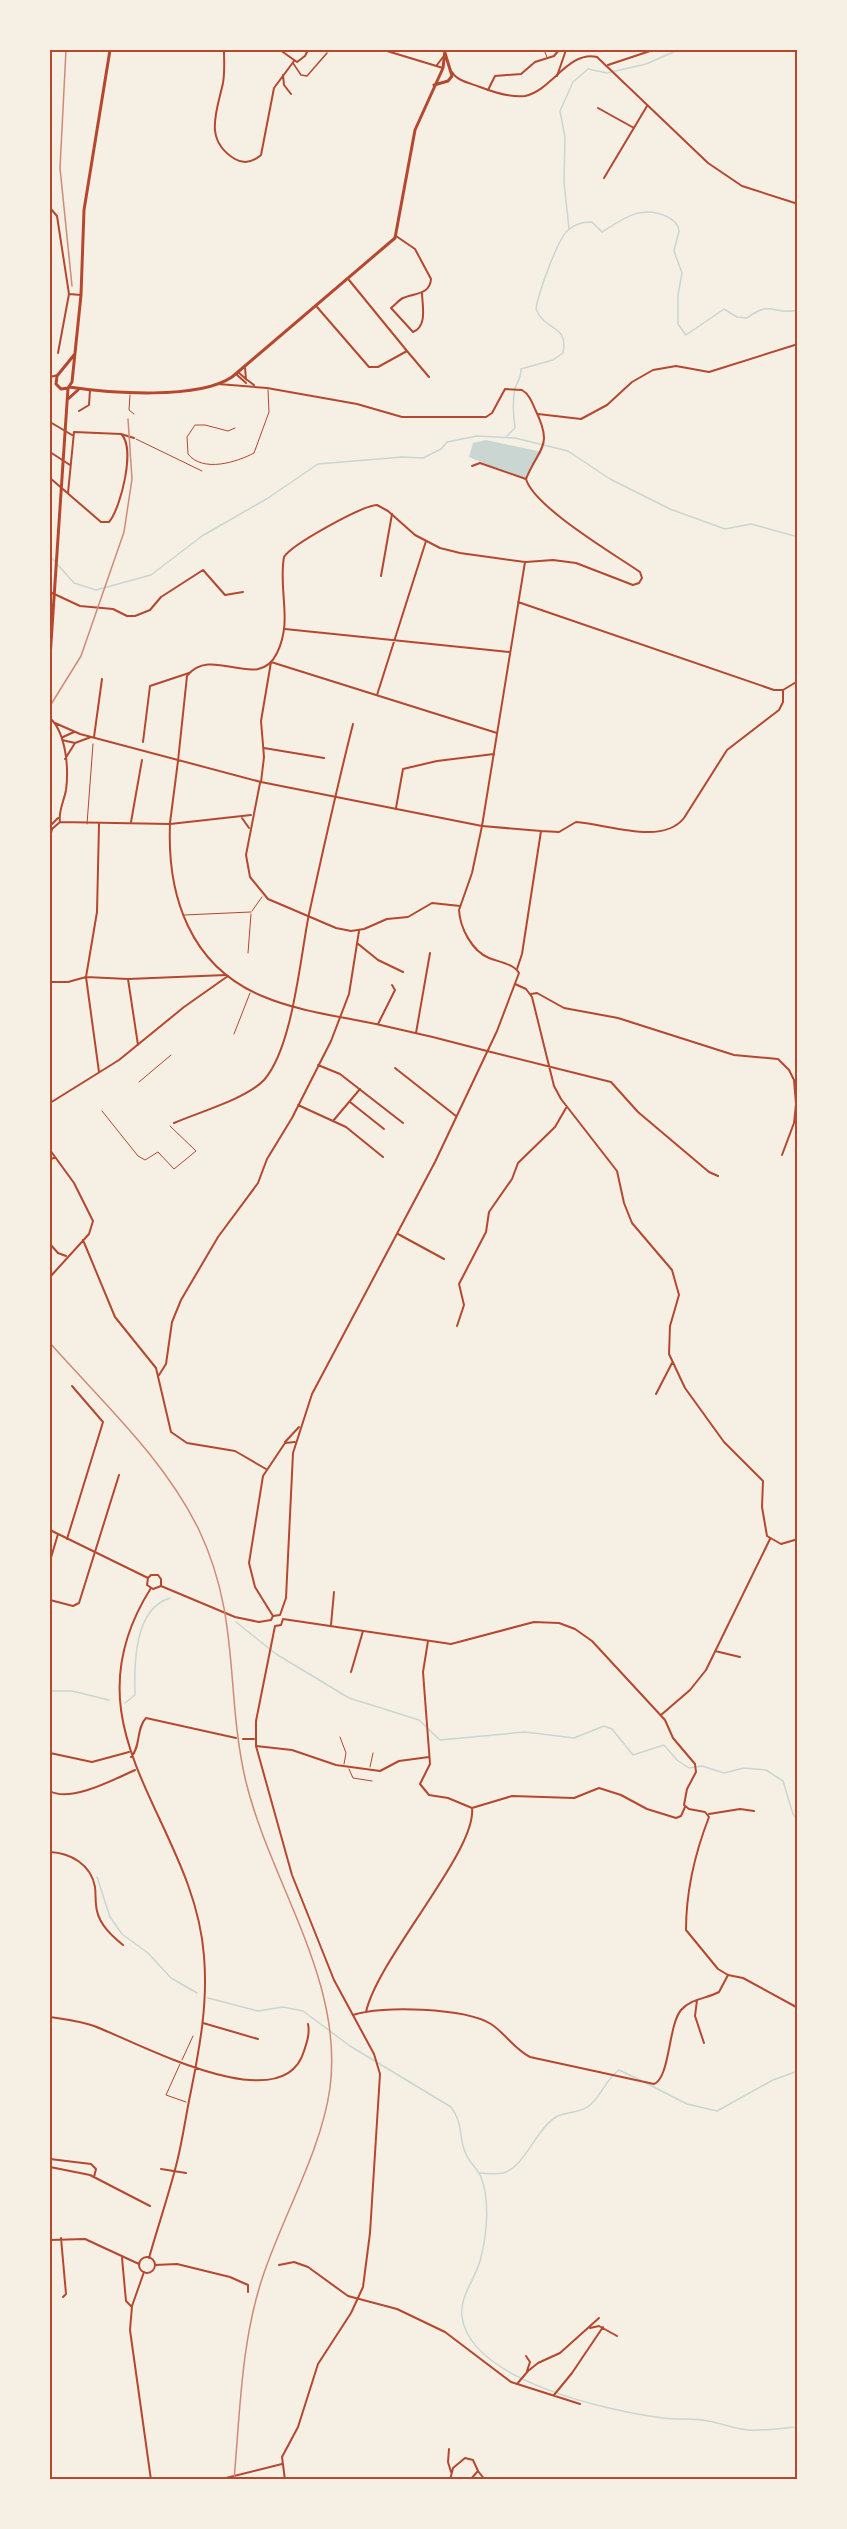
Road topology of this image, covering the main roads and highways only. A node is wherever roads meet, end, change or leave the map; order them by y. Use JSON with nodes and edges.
{"nodes":[{"id":1,"x":110,"y":50,"type":"edge"},
{"id":2,"x":445,"y":51,"type":"edge"},
{"id":3,"x":442,"y":69,"type":"junction"},
{"id":4,"x":450,"y":70,"type":"junction"},
{"id":5,"x":439,"y":76,"type":"junction"},
{"id":6,"x":444,"y":81,"type":"junction"},
{"id":7,"x":433,"y":86,"type":"junction"},
{"id":8,"x":74,"y":355,"type":"junction"},
{"id":9,"x":60,"y":374,"type":"junction"},
{"id":10,"x":72,"y":380,"type":"junction"},
{"id":11,"x":59,"y":387,"type":"junction"},
{"id":12,"x":69,"y":387,"type":"junction"},
{"id":13,"x":82,"y":389,"type":"junction"},
{"id":14,"x":67,"y":401,"type":"junction"},
{"id":15,"x":51,"y":628,"type":"edge"},
{"id":16,"x":50,"y":658,"type":"edge"},
{"id":17,"x":50,"y":662,"type":"edge"},
{"id":18,"x":50,"y":674,"type":"edge"}],
"edges":[{"from":1,"to":8,"type":"main road"},
{"from":2,"to":3,"type":"main road"},
{"from":2,"to":4,"type":"main road"},
{"from":3,"to":4,"type":"main road"},
{"from":3,"to":5,"type":"main road"},
{"from":4,"to":6,"type":"main road"},
{"from":5,"to":6,"type":"main road"},
{"from":5,"to":7,"type":"main road"},
{"from":6,"to":7,"type":"main road"},
{"from":7,"to":13,"type":"main road"},
{"from":8,"to":9,"type":"main road"},
{"from":8,"to":10,"type":"main road"},
{"from":9,"to":10,"type":"main road"},
{"from":9,"to":11,"type":"main road"},
{"from":10,"to":12,"type":"main road"},
{"from":10,"to":13,"type":"main road"},
{"from":11,"to":12,"type":"main road"},
{"from":11,"to":14,"type":"main road"},
{"from":12,"to":13,"type":"main road"},
{"from":12,"to":14,"type":"main road"},
{"from":13,"to":14,"type":"main road"},
{"from":14,"to":15,"type":"main road"},
{"from":15,"to":16,"type":"main road"},
{"from":17,"to":18,"type":"main road"}]}
